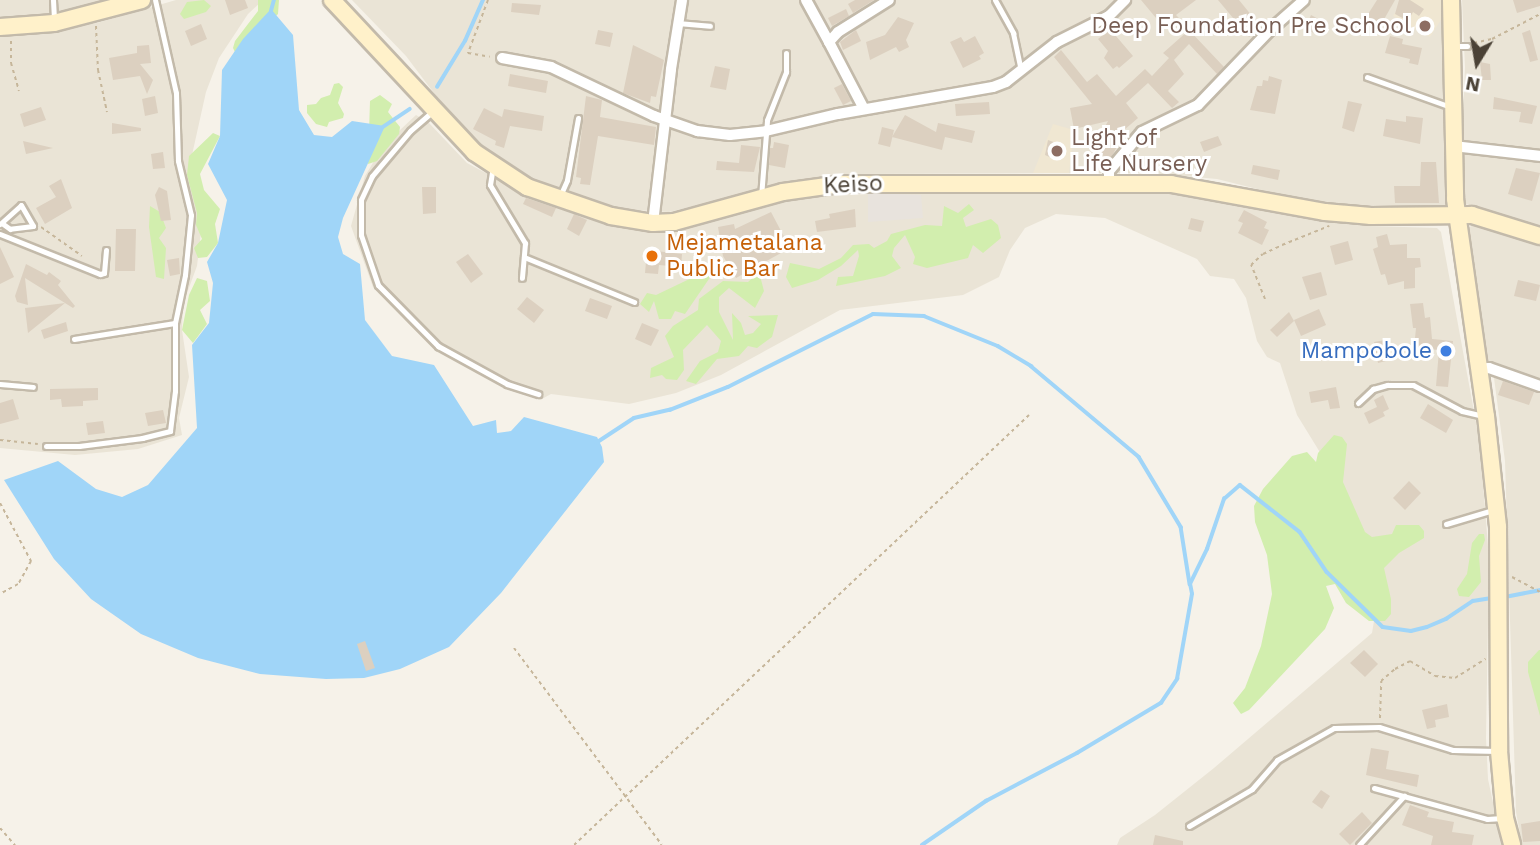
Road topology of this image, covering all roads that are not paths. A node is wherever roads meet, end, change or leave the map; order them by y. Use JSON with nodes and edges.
{"nodes":[{"id":1,"x":53,"y":0,"type":"edge"},
{"id":2,"x":142,"y":0,"type":"edge"},
{"id":3,"x":155,"y":0,"type":"edge"},
{"id":4,"x":332,"y":0,"type":"edge"},
{"id":5,"x":682,"y":0,"type":"edge"},
{"id":6,"x":806,"y":0,"type":"edge"},
{"id":7,"x":889,"y":0,"type":"edge"},
{"id":8,"x":1125,"y":0,"type":"edge"},
{"id":9,"x":1304,"y":0,"type":"edge"},
{"id":10,"x":1451,"y":0,"type":"edge"},
{"id":11,"x":995,"y":1,"type":"edge"},
{"id":12,"x":54,"y":23,"type":"junction"},
{"id":13,"x":677,"y":23,"type":"junction"},
{"id":14,"x":710,"y":26,"type":"dead end"},
{"id":15,"x":4,"y":27,"type":"edge"},
{"id":16,"x":829,"y":42,"type":"junction"},
{"id":17,"x":786,"y":52,"type":"dead end"},
{"id":18,"x":502,"y":58,"type":"road end"},
{"id":19,"x":1021,"y":71,"type":"junction"},
{"id":20,"x":1367,"y":78,"type":"dead end"},
{"id":21,"x":1454,"y":107,"type":"junction"},
{"id":22,"x":864,"y":109,"type":"junction"},
{"id":23,"x":433,"y":110,"type":"junction"},
{"id":24,"x":578,"y":118,"type":"dead end"},
{"id":25,"x":665,"y":119,"type":"junction"},
{"id":26,"x":766,"y":131,"type":"junction"},
{"id":27,"x":1454,"y":146,"type":"junction"},
{"id":28,"x":1540,"y":156,"type":"edge"},
{"id":29,"x":493,"y":166,"type":"junction"},
{"id":30,"x":1109,"y":184,"type":"junction"},
{"id":31,"x":761,"y":197,"type":"junction"},
{"id":32,"x":559,"y":199,"type":"junction"},
{"id":33,"x":1457,"y":218,"type":"junction"},
{"id":34,"x":653,"y":223,"type":"junction"},
{"id":35,"x":1,"y":224,"type":"edge"},
{"id":36,"x":0,"y":234,"type":"edge"},
{"id":37,"x":1540,"y":236,"type":"edge"},
{"id":38,"x":106,"y":250,"type":"dead end"},
{"id":39,"x":524,"y":257,"type":"junction"},
{"id":40,"x":522,"y":278,"type":"dead end"},
{"id":41,"x":634,"y":302,"type":"dead end"},
{"id":42,"x":175,"y":323,"type":"junction"},
{"id":43,"x":74,"y":339,"type":"dead end"},
{"id":44,"x":1478,"y":369,"type":"junction"},
{"id":45,"x":0,"y":384,"type":"edge"},
{"id":46,"x":1540,"y":386,"type":"edge"},
{"id":47,"x":33,"y":387,"type":"dead end"},
{"id":48,"x":538,"y":394,"type":"dead end"},
{"id":49,"x":1358,"y":403,"type":"dead end"},
{"id":50,"x":1486,"y":416,"type":"junction"},
{"id":51,"x":46,"y":446,"type":"road end"},
{"id":52,"x":1496,"y":509,"type":"junction"},
{"id":53,"x":1446,"y":524,"type":"dead end"},
{"id":54,"x":1499,"y":751,"type":"junction"},
{"id":55,"x":1374,"y":788,"type":"dead end"},
{"id":56,"x":1404,"y":796,"type":"junction"},
{"id":57,"x":1505,"y":818,"type":"junction"},
{"id":58,"x":1189,"y":826,"type":"dead end"},
{"id":59,"x":1359,"y":845,"type":"edge"},
{"id":60,"x":1512,"y":845,"type":"edge"}],
"edges":[{"from":1,"to":12,"type":"lane"},
{"from":2,"to":12,"type":"street"},
{"from":3,"to":42,"type":"lane"},
{"from":4,"to":23,"type":"street","name":"Keiso"},
{"from":5,"to":13,"type":"street"},
{"from":6,"to":16,"type":"street"},
{"from":7,"to":16,"type":"street"},
{"from":8,"to":19,"type":"street"},
{"from":9,"to":30,"type":"street"},
{"from":10,"to":21,"type":"street"},
{"from":11,"to":19,"type":"lane"},
{"from":12,"to":15,"type":"street"},
{"from":13,"to":14,"type":"lane"},
{"from":13,"to":25,"type":"street"},
{"from":16,"to":22,"type":"street"},
{"from":17,"to":26,"type":"lane"},
{"from":18,"to":25,"type":"street"},
{"from":19,"to":22,"type":"street"},
{"from":20,"to":21,"type":"lane"},
{"from":21,"to":27,"type":"street"},
{"from":22,"to":26,"type":"street"},
{"from":23,"to":29,"type":"street","name":"Keiso"},
{"from":23,"to":48,"type":"lane"},
{"from":24,"to":32,"type":"lane"},
{"from":25,"to":26,"type":"street"},
{"from":25,"to":34,"type":"street"},
{"from":26,"to":31,"type":"lane"},
{"from":27,"to":28,"type":"street"},
{"from":27,"to":33,"type":"street"},
{"from":29,"to":32,"type":"street","name":"Keiso"},
{"from":29,"to":39,"type":"lane"},
{"from":30,"to":31,"type":"street","name":"Keiso"},
{"from":30,"to":33,"type":"street","name":"Keiso"},
{"from":31,"to":34,"type":"street","name":"Keiso"},
{"from":32,"to":34,"type":"street","name":"Keiso"},
{"from":33,"to":37,"type":"street","name":"Keiso"},
{"from":33,"to":44,"type":"street"},
{"from":35,"to":35,"type":"lane"},
{"from":36,"to":38,"type":"lane"},
{"from":39,"to":40,"type":"lane"},
{"from":39,"to":41,"type":"lane"},
{"from":42,"to":43,"type":"lane"},
{"from":42,"to":51,"type":"lane"},
{"from":44,"to":46,"type":"street"},
{"from":44,"to":50,"type":"street"},
{"from":45,"to":47,"type":"lane"},
{"from":49,"to":50,"type":"lane"},
{"from":50,"to":52,"type":"street"},
{"from":52,"to":53,"type":"lane"},
{"from":52,"to":54,"type":"street"},
{"from":54,"to":57,"type":"street"},
{"from":54,"to":58,"type":"lane"},
{"from":55,"to":56,"type":"lane"},
{"from":56,"to":57,"type":"lane"},
{"from":56,"to":59,"type":"lane"},
{"from":57,"to":60,"type":"street"}]}
